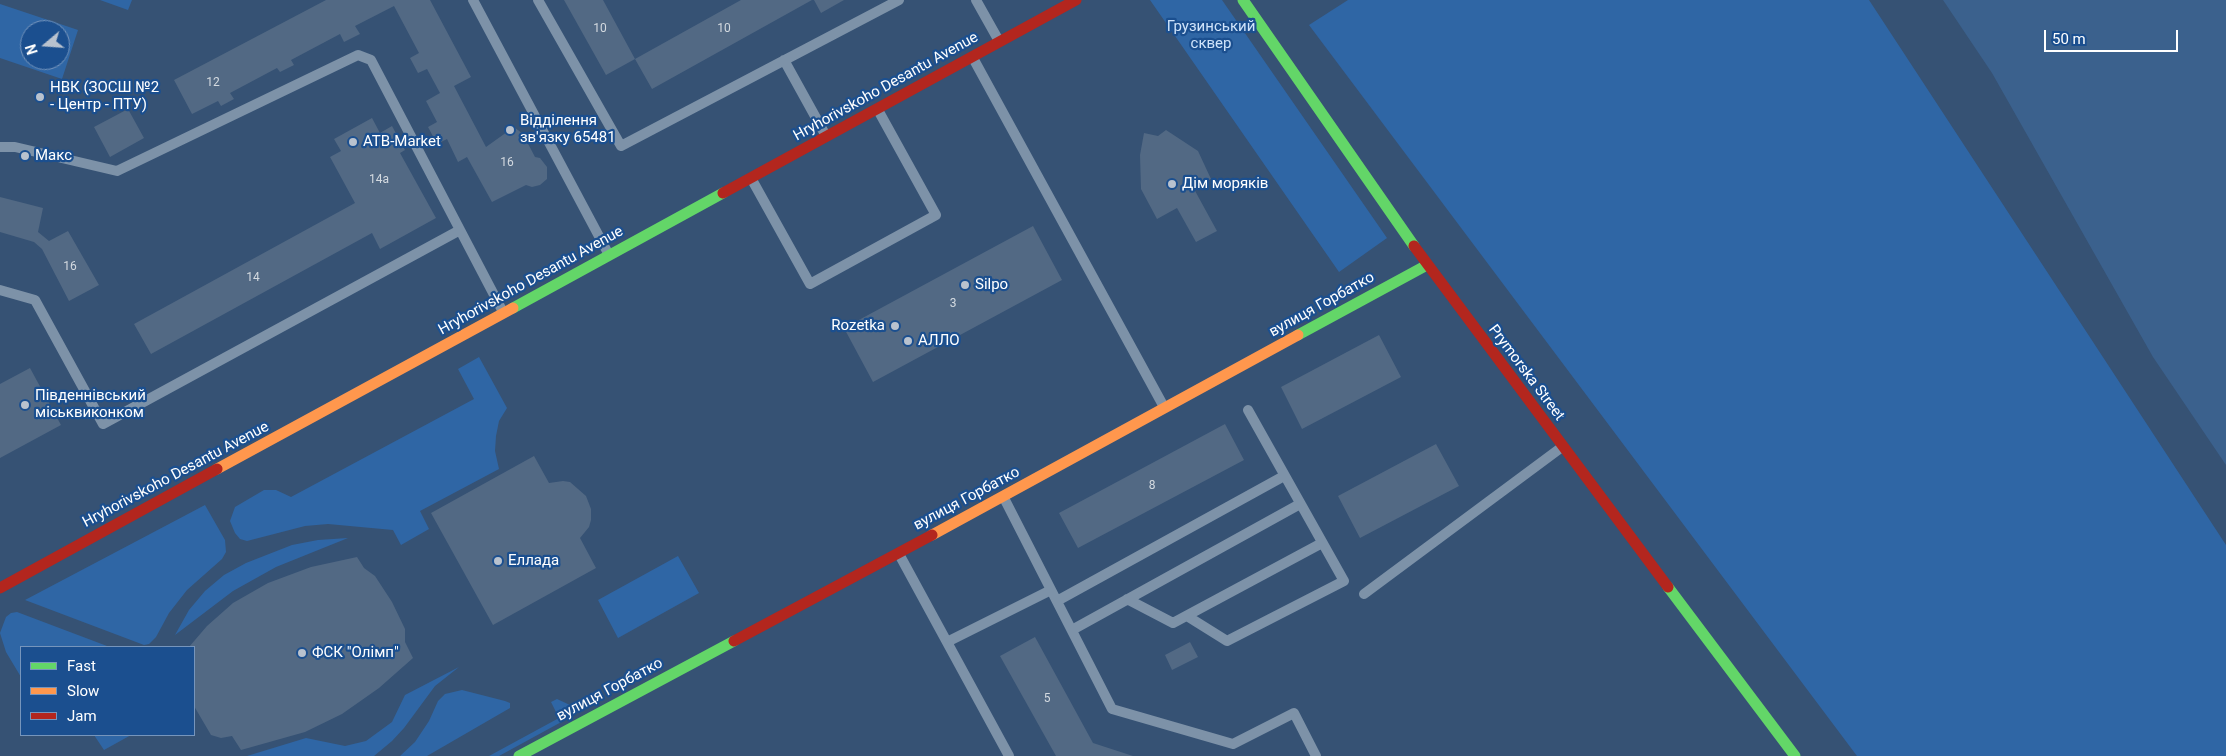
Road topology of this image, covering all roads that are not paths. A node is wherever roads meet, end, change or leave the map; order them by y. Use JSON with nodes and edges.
{"nodes":[{"id":1,"x":473,"y":0,"type":"edge"},
{"id":2,"x":538,"y":0,"type":"edge"},
{"id":3,"x":899,"y":0,"type":"edge"},
{"id":4,"x":976,"y":0,"type":"edge"},
{"id":5,"x":1076,"y":0,"type":"edge"},
{"id":6,"x":1243,"y":0,"type":"edge"},
{"id":7,"x":1000,"y":42,"type":"junction"},
{"id":8,"x":972,"y":57,"type":"junction"},
{"id":9,"x":784,"y":60,"type":"junction"},
{"id":10,"x":878,"y":109,"type":"junction"},
{"id":11,"x":826,"y":137,"type":"junction"},
{"id":12,"x":0,"y":146,"type":"edge"},
{"id":13,"x":751,"y":178,"type":"junction"},
{"id":14,"x":460,"y":230,"type":"junction"},
{"id":15,"x":609,"y":255,"type":"junction"},
{"id":16,"x":1427,"y":265,"type":"junction"},
{"id":17,"x":0,"y":290,"type":"edge"},
{"id":18,"x":504,"y":314,"type":"junction"},
{"id":19,"x":1165,"y":409,"type":"junction"},
{"id":20,"x":1248,"y":410,"type":"dead end"},
{"id":21,"x":1562,"y":446,"type":"junction"},
{"id":22,"x":1284,"y":476,"type":"junction"},
{"id":23,"x":1003,"y":497,"type":"junction"},
{"id":24,"x":1300,"y":504,"type":"junction"},
{"id":25,"x":1322,"y":543,"type":"junction"},
{"id":26,"x":898,"y":553,"type":"junction"},
{"id":27,"x":0,"y":588,"type":"edge"},
{"id":28,"x":1051,"y":590,"type":"junction"},
{"id":29,"x":1364,"y":594,"type":"dead end"},
{"id":30,"x":1127,"y":599,"type":"junction"},
{"id":31,"x":1056,"y":601,"type":"junction"},
{"id":32,"x":1187,"y":616,"type":"junction"},
{"id":33,"x":1072,"y":630,"type":"junction"},
{"id":34,"x":947,"y":642,"type":"junction"},
{"id":35,"x":519,"y":756,"type":"edge"},
{"id":36,"x":1009,"y":756,"type":"edge"},
{"id":37,"x":1316,"y":756,"type":"edge"},
{"id":38,"x":1795,"y":756,"type":"edge"}],
"edges":[{"from":1,"to":15,"type":"lane"},
{"from":2,"to":9,"type":"lane"},
{"from":3,"to":9,"type":"lane"},
{"from":4,"to":7,"type":"lane"},
{"from":5,"to":7,"type":"street","name":"Hryhorivskoho Desantu Avenue"},
{"from":6,"to":16,"type":"street","name":"Prymorska Street"},
{"from":7,"to":8,"type":"street","name":"Hryhorivskoho Desantu Avenue"},
{"from":8,"to":10,"type":"street","name":"Hryhorivskoho Desantu Avenue"},
{"from":8,"to":19,"type":"lane"},
{"from":9,"to":11,"type":"lane"},
{"from":10,"to":11,"type":"street","name":"Hryhorivskoho Desantu Avenue"},
{"from":10,"to":13,"type":"lane"},
{"from":11,"to":13,"type":"street","name":"Hryhorivskoho Desantu Avenue"},
{"from":12,"to":14,"type":"lane"},
{"from":13,"to":15,"type":"street","name":"Hryhorivskoho Desantu Avenue"},
{"from":14,"to":17,"type":"lane"},
{"from":14,"to":18,"type":"lane"},
{"from":15,"to":18,"type":"street","name":"Hryhorivskoho Desantu Avenue"},
{"from":16,"to":19,"type":"street","name":"вулиця Горбатко"},
{"from":16,"to":21,"type":"street","name":"Prymorska Street"},
{"from":18,"to":27,"type":"street","name":"Hryhorivskoho Desantu Avenue"},
{"from":19,"to":23,"type":"street","name":"вулиця Горбатко"},
{"from":20,"to":22,"type":"lane"},
{"from":21,"to":29,"type":"lane"},
{"from":21,"to":38,"type":"street","name":"Prymorska Street"},
{"from":22,"to":24,"type":"lane"},
{"from":22,"to":31,"type":"lane"},
{"from":23,"to":26,"type":"street","name":"вулиця Горбатко"},
{"from":23,"to":28,"type":"lane"},
{"from":24,"to":25,"type":"lane"},
{"from":24,"to":30,"type":"lane"},
{"from":25,"to":32,"type":"lane"},
{"from":25,"to":32,"type":"lane"},
{"from":26,"to":34,"type":"lane"},
{"from":26,"to":35,"type":"street","name":"вулиця Горбатко"},
{"from":28,"to":31,"type":"lane"},
{"from":28,"to":34,"type":"lane"},
{"from":30,"to":32,"type":"lane"},
{"from":30,"to":33,"type":"lane"},
{"from":31,"to":33,"type":"lane"},
{"from":33,"to":37,"type":"lane"},
{"from":34,"to":36,"type":"lane"}]}
